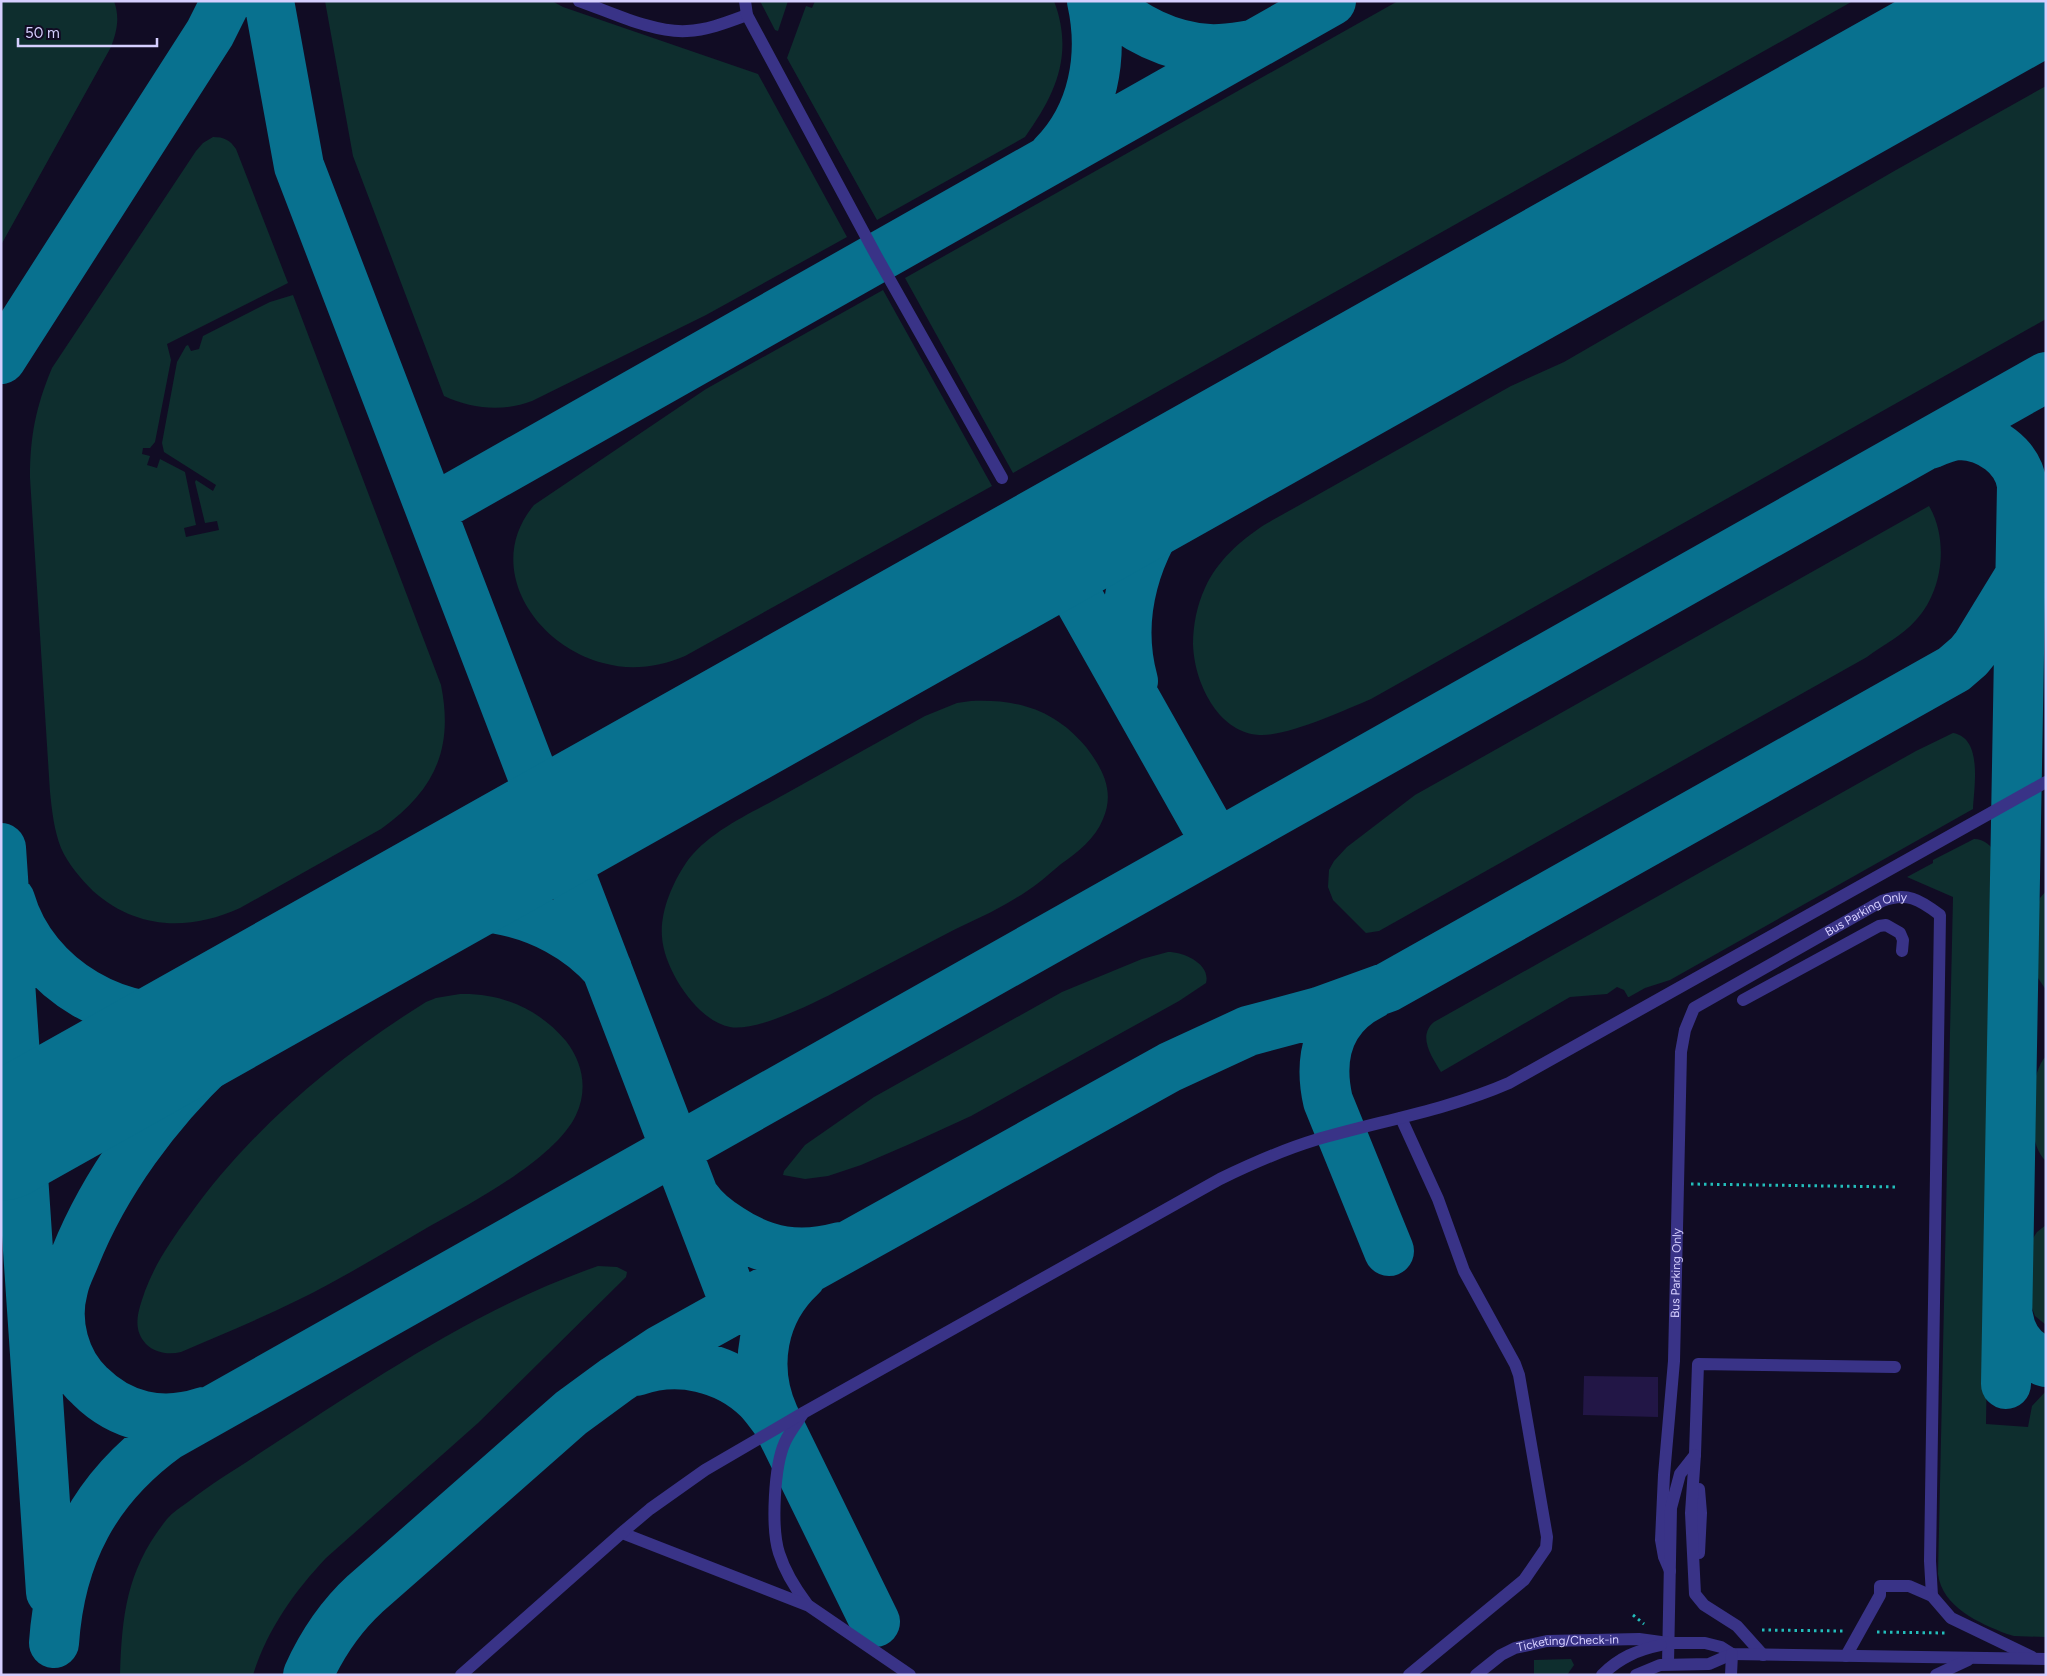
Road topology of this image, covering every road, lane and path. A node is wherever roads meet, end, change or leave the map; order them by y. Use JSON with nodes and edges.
{"nodes":[{"id":1,"x":578,"y":1,"type":"edge"},
{"id":2,"x":744,"y":1,"type":"edge"},
{"id":3,"x":747,"y":15,"type":"junction"},
{"id":4,"x":1002,"y":478,"type":"dead end"},
{"id":5,"x":2046,"y":782,"type":"edge"},
{"id":6,"x":1902,"y":951,"type":"dead end"},
{"id":7,"x":1743,"y":1000,"type":"dead end"},
{"id":8,"x":1401,"y":1118,"type":"junction"},
{"id":9,"x":1679,"y":1184,"type":"junction"},
{"id":10,"x":1898,"y":1187,"type":"dead end"},
{"id":11,"x":1895,"y":1367,"type":"dead end"},
{"id":12,"x":803,"y":1413,"type":"junction"},
{"id":13,"x":1695,"y":1454,"type":"junction"},
{"id":14,"x":622,"y":1533,"type":"junction"},
{"id":15,"x":1670,"y":1572,"type":"junction"},
{"id":16,"x":1932,"y":1596,"type":"junction"},
{"id":17,"x":809,"y":1606,"type":"junction"},
{"id":18,"x":1633,"y":1615,"type":"dead end"},
{"id":19,"x":1669,"y":1628,"type":"junction"},
{"id":20,"x":1740,"y":1630,"type":"junction"},
{"id":21,"x":1860,"y":1631,"type":"junction"},
{"id":22,"x":1946,"y":1633,"type":"dead end"},
{"id":23,"x":1668,"y":1643,"type":"junction"},
{"id":24,"x":1732,"y":1654,"type":"junction"},
{"id":25,"x":1763,"y":1655,"type":"junction"},
{"id":26,"x":1846,"y":1656,"type":"junction"},
{"id":27,"x":1973,"y":1658,"type":"junction"},
{"id":28,"x":2041,"y":1659,"type":"edge"},
{"id":29,"x":1668,"y":1664,"type":"junction"},
{"id":30,"x":461,"y":1675,"type":"edge"},
{"id":31,"x":910,"y":1675,"type":"edge"},
{"id":32,"x":1409,"y":1675,"type":"edge"},
{"id":33,"x":1476,"y":1675,"type":"edge"},
{"id":34,"x":1602,"y":1675,"type":"edge"},
{"id":35,"x":1636,"y":1675,"type":"edge"},
{"id":36,"x":1731,"y":1675,"type":"edge"},
{"id":37,"x":1936,"y":1675,"type":"edge"}],
"edges":[{"from":1,"to":3,"type":"street"},
{"from":2,"to":3,"type":"street"},
{"from":3,"to":4,"type":"street"},
{"from":5,"to":8,"type":"street"},
{"from":6,"to":7,"type":"street"},
{"from":8,"to":12,"type":"street"},
{"from":8,"to":32,"type":"street"},
{"from":9,"to":10,"type":"path"},
{"from":9,"to":15,"type":"street","name":"Bus Parking Only"},
{"from":9,"to":16,"type":"street","name":"Bus Parking Only"},
{"from":11,"to":13,"type":"street"},
{"from":12,"to":14,"type":"street"},
{"from":12,"to":17,"type":"street"},
{"from":13,"to":15,"type":"street"},
{"from":13,"to":20,"type":"street"},
{"from":14,"to":17,"type":"street"},
{"from":14,"to":30,"type":"street"},
{"from":15,"to":19,"type":"street"},
{"from":16,"to":21,"type":"street"},
{"from":16,"to":28,"type":"street"},
{"from":17,"to":31,"type":"street"},
{"from":18,"to":19,"type":"path"},
{"from":19,"to":23,"type":"street"},
{"from":20,"to":21,"type":"path"},
{"from":20,"to":25,"type":"street"},
{"from":21,"to":22,"type":"path"},
{"from":21,"to":26,"type":"street"},
{"from":23,"to":24,"type":"street"},
{"from":23,"to":29,"type":"street"},
{"from":23,"to":33,"type":"street","name":"Ticketing/Check-in"},
{"from":23,"to":34,"type":"street"},
{"from":24,"to":25,"type":"street"},
{"from":24,"to":29,"type":"street"},
{"from":24,"to":36,"type":"street"},
{"from":25,"to":26,"type":"street"},
{"from":26,"to":27,"type":"street"},
{"from":27,"to":28,"type":"street"},
{"from":27,"to":37,"type":"street"},
{"from":29,"to":35,"type":"street"}]}
